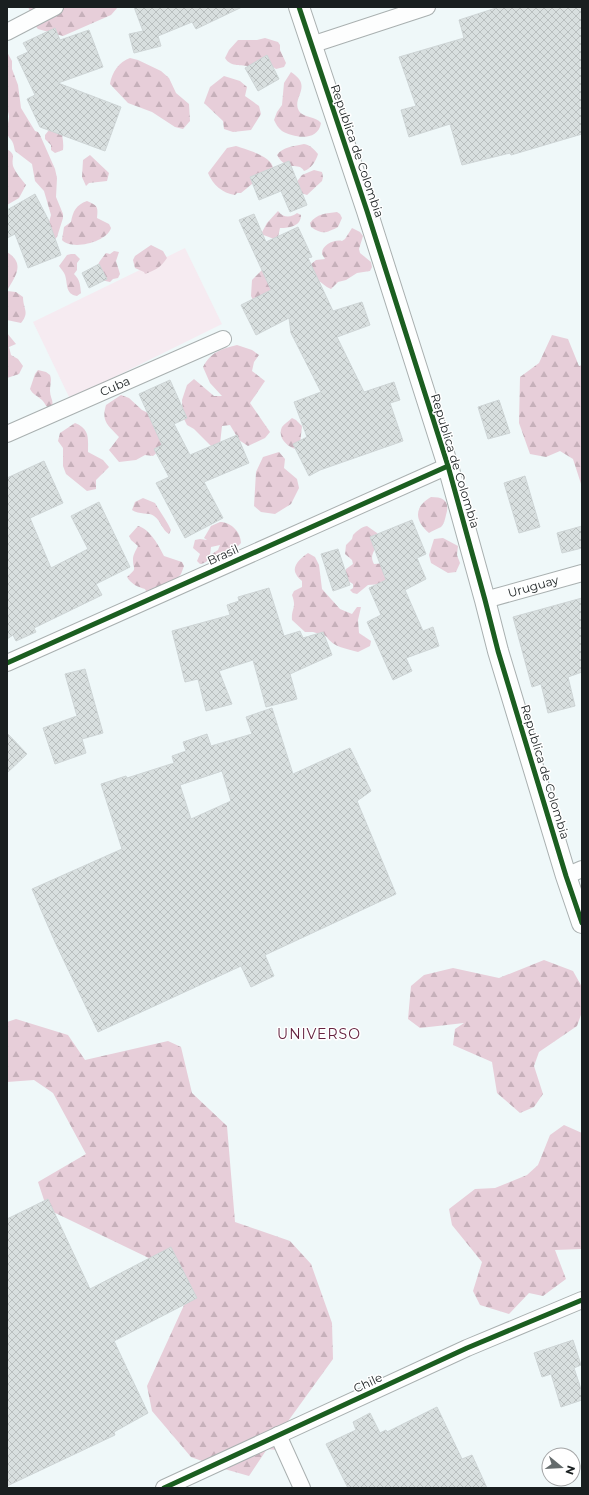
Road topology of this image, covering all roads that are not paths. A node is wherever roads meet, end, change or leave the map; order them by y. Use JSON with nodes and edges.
{"nodes":[{"id":1,"x":55,"y":7,"type":"edge"},
{"id":2,"x":299,"y":7,"type":"edge"},
{"id":3,"x":427,"y":7,"type":"edge"},
{"id":4,"x":7,"y":32,"type":"edge"},
{"id":5,"x":310,"y":45,"type":"junction"},
{"id":6,"x":222,"y":339,"type":"dead end"},
{"id":7,"x":7,"y":434,"type":"edge"},
{"id":8,"x":448,"y":466,"type":"junction"},
{"id":9,"x":582,"y":573,"type":"edge"},
{"id":10,"x":485,"y":600,"type":"junction"},
{"id":11,"x":7,"y":663,"type":"edge"},
{"id":12,"x":574,"y":872,"type":"edge"},
{"id":13,"x":582,"y":923,"type":"edge"},
{"id":14,"x":582,"y":1300,"type":"edge"},
{"id":15,"x":278,"y":1435,"type":"junction"},
{"id":16,"x":164,"y":1488,"type":"edge"},
{"id":17,"x":302,"y":1488,"type":"edge"}],
"edges":[{"from":1,"to":4,"type":"street"},
{"from":2,"to":5,"type":"street","name":"Republica de Colombia"},
{"from":3,"to":5,"type":"street"},
{"from":5,"to":8,"type":"street","name":"Republica de Colombia"},
{"from":6,"to":7,"type":"street","name":"Cuba"},
{"from":8,"to":10,"type":"street","name":"Republica de Colombia"},
{"from":8,"to":11,"type":"street","name":"Brasil"},
{"from":9,"to":10,"type":"street","name":"Uruguay"},
{"from":10,"to":12,"type":"street","name":"Republica de Colombia"},
{"from":12,"to":13,"type":"street","name":"Republica de Colombia"},
{"from":14,"to":15,"type":"street","name":"Chile"},
{"from":15,"to":16,"type":"street","name":"Chile"},
{"from":15,"to":17,"type":"street"}]}
